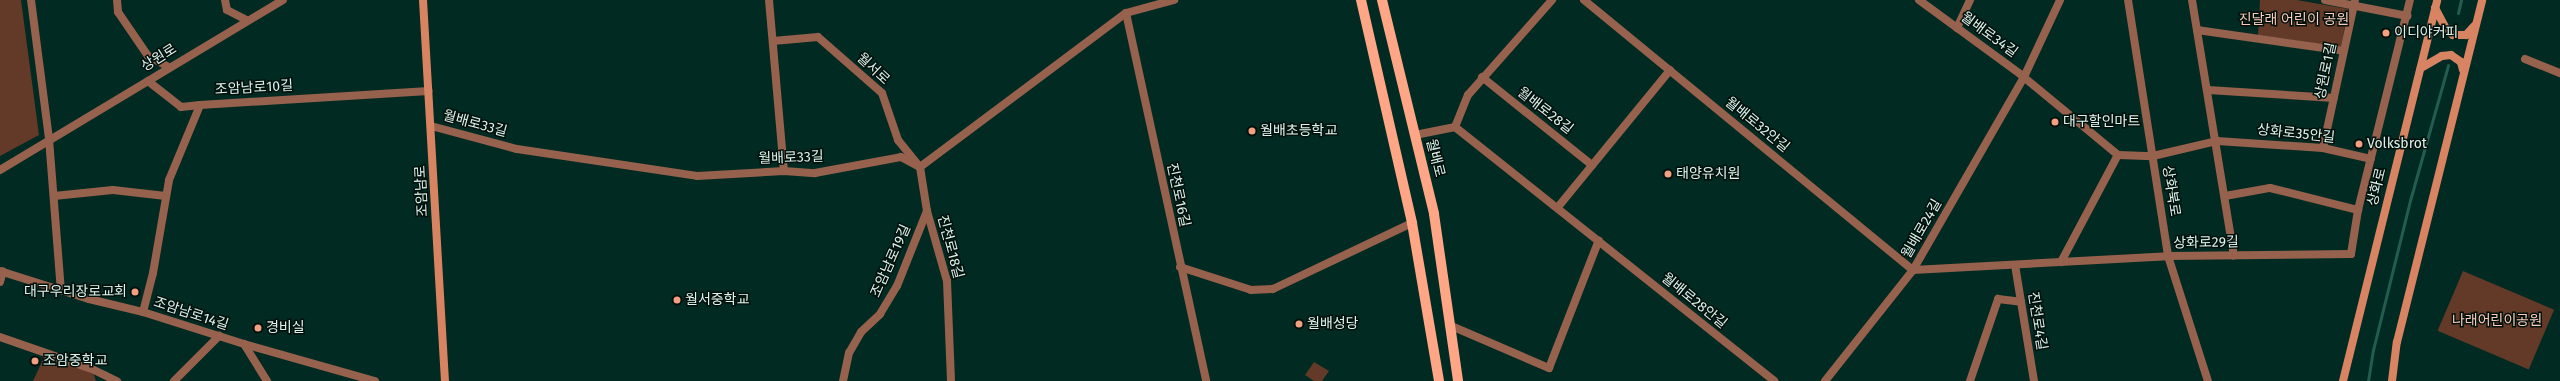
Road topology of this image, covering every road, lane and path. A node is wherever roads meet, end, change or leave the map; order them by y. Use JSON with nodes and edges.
{"nodes":[{"id":1,"x":31,"y":0,"type":"edge"},
{"id":2,"x":117,"y":0,"type":"edge"},
{"id":3,"x":226,"y":0,"type":"edge"},
{"id":4,"x":283,"y":0,"type":"edge"},
{"id":5,"x":423,"y":0,"type":"edge"},
{"id":6,"x":769,"y":0,"type":"edge"},
{"id":7,"x":1174,"y":0,"type":"edge"},
{"id":8,"x":1361,"y":0,"type":"edge"},
{"id":9,"x":1382,"y":0,"type":"edge"},
{"id":10,"x":1552,"y":0,"type":"edge"},
{"id":11,"x":1584,"y":0,"type":"edge"},
{"id":12,"x":1919,"y":0,"type":"edge"},
{"id":13,"x":1970,"y":0,"type":"edge"},
{"id":14,"x":2060,"y":0,"type":"edge"},
{"id":15,"x":2128,"y":0,"type":"edge"},
{"id":16,"x":2192,"y":0,"type":"edge"},
{"id":17,"x":2325,"y":0,"type":"edge"},
{"id":18,"x":2410,"y":0,"type":"edge"},
{"id":19,"x":2482,"y":0,"type":"edge"},
{"id":20,"x":2355,"y":3,"type":"edge"},
{"id":21,"x":2436,"y":4,"type":"edge"},
{"id":22,"x":1126,"y":13,"type":"junction"},
{"id":23,"x":2407,"y":16,"type":"junction"},
{"id":24,"x":247,"y":20,"type":"junction"},
{"id":25,"x":2476,"y":24,"type":"junction"},
{"id":26,"x":1958,"y":28,"type":"junction"},
{"id":27,"x":2197,"y":30,"type":"junction"},
{"id":28,"x":773,"y":41,"type":"junction"},
{"id":29,"x":2344,"y":51,"type":"junction"},
{"id":30,"x":2524,"y":59,"type":"dead end"},
{"id":31,"x":169,"y":67,"type":"junction"},
{"id":32,"x":2421,"y":68,"type":"junction"},
{"id":33,"x":1670,"y":70,"type":"junction"},
{"id":34,"x":2560,"y":73,"type":"edge"},
{"id":35,"x":2463,"y":75,"type":"junction"},
{"id":36,"x":1482,"y":77,"type":"junction"},
{"id":37,"x":2024,"y":77,"type":"junction"},
{"id":38,"x":148,"y":81,"type":"junction"},
{"id":39,"x":2208,"y":90,"type":"junction"},
{"id":40,"x":429,"y":91,"type":"junction"},
{"id":41,"x":2334,"y":98,"type":"junction"},
{"id":42,"x":200,"y":104,"type":"junction"},
{"id":43,"x":431,"y":126,"type":"junction"},
{"id":44,"x":1455,"y":127,"type":"junction"},
{"id":45,"x":1415,"y":135,"type":"junction"},
{"id":46,"x":49,"y":140,"type":"junction"},
{"id":47,"x":2217,"y":141,"type":"junction"},
{"id":48,"x":2323,"y":148,"type":"junction"},
{"id":49,"x":2118,"y":156,"type":"junction"},
{"id":50,"x":2153,"y":156,"type":"junction"},
{"id":51,"x":2371,"y":159,"type":"junction"},
{"id":52,"x":1592,"y":165,"type":"junction"},
{"id":53,"x":920,"y":168,"type":"junction"},
{"id":54,"x":0,"y":170,"type":"edge"},
{"id":55,"x":784,"y":171,"type":"junction"},
{"id":56,"x":54,"y":196,"type":"junction"},
{"id":57,"x":166,"y":196,"type":"junction"},
{"id":58,"x":2225,"y":196,"type":"junction"},
{"id":59,"x":1558,"y":207,"type":"junction"},
{"id":60,"x":2358,"y":210,"type":"junction"},
{"id":61,"x":927,"y":211,"type":"junction"},
{"id":62,"x":1412,"y":223,"type":"junction"},
{"id":63,"x":1599,"y":240,"type":"junction"},
{"id":64,"x":2168,"y":256,"type":"junction"},
{"id":65,"x":2234,"y":256,"type":"junction"},
{"id":66,"x":2061,"y":262,"type":"junction"},
{"id":67,"x":2015,"y":265,"type":"junction"},
{"id":68,"x":1180,"y":267,"type":"junction"},
{"id":69,"x":1913,"y":270,"type":"junction"},
{"id":70,"x":2,"y":271,"type":"edge"},
{"id":71,"x":0,"y":282,"type":"edge"},
{"id":72,"x":61,"y":290,"type":"junction"},
{"id":73,"x":2021,"y":302,"type":"junction"},
{"id":74,"x":143,"y":312,"type":"junction"},
{"id":75,"x":1449,"y":325,"type":"junction"},
{"id":76,"x":219,"y":336,"type":"junction"},
{"id":77,"x":0,"y":337,"type":"edge"},
{"id":78,"x":244,"y":344,"type":"junction"},
{"id":79,"x":117,"y":381,"type":"edge"},
{"id":80,"x":174,"y":381,"type":"edge"},
{"id":81,"x":267,"y":381,"type":"edge"},
{"id":82,"x":375,"y":381,"type":"edge"},
{"id":83,"x":445,"y":381,"type":"edge"},
{"id":84,"x":843,"y":381,"type":"edge"},
{"id":85,"x":951,"y":381,"type":"edge"},
{"id":86,"x":1206,"y":381,"type":"edge"},
{"id":87,"x":1439,"y":381,"type":"edge"},
{"id":88,"x":1458,"y":381,"type":"edge"},
{"id":89,"x":1774,"y":381,"type":"edge"},
{"id":90,"x":1825,"y":381,"type":"edge"},
{"id":91,"x":1970,"y":381,"type":"edge"},
{"id":92,"x":2034,"y":381,"type":"edge"},
{"id":93,"x":2208,"y":381,"type":"edge"},
{"id":94,"x":2343,"y":381,"type":"edge"},
{"id":95,"x":2392,"y":381,"type":"edge"}],
"edges":[{"from":1,"to":46,"type":"street"},
{"from":2,"to":31,"type":"street"},
{"from":3,"to":24,"type":"street"},
{"from":4,"to":24,"type":"street","name":"상원로"},
{"from":5,"to":40,"type":"main road","name":"조암남로"},
{"from":6,"to":28,"type":"street"},
{"from":7,"to":22,"type":"street"},
{"from":8,"to":62,"type":"main road"},
{"from":9,"to":45,"type":"main road","name":"월배로"},
{"from":10,"to":36,"type":"street"},
{"from":11,"to":33,"type":"street","name":"월배로32안길"},
{"from":12,"to":26,"type":"street","name":"월배로34길"},
{"from":13,"to":26,"type":"street"},
{"from":14,"to":37,"type":"street","name":"월배로24길"},
{"from":15,"to":50,"type":"street","name":"상화북로"},
{"from":16,"to":27,"type":"street"},
{"from":17,"to":20,"type":"street"},
{"from":18,"to":23,"type":"street"},
{"from":19,"to":25,"type":"main road"},
{"from":20,"to":23,"type":"street"},
{"from":20,"to":29,"type":"street","name":"상원로1길"},
{"from":21,"to":25,"type":"main road"},
{"from":21,"to":32,"type":"main road","name":"상화로"},
{"from":22,"to":53,"type":"street"},
{"from":22,"to":68,"type":"street","name":"진천로16길"},
{"from":23,"to":51,"type":"street"},
{"from":24,"to":31,"type":"street","name":"상원로"},
{"from":25,"to":35,"type":"main road"},
{"from":26,"to":37,"type":"street","name":"월배로34길"},
{"from":27,"to":29,"type":"street"},
{"from":27,"to":39,"type":"street"},
{"from":28,"to":53,"type":"street","name":"월서로"},
{"from":28,"to":55,"type":"street"},
{"from":29,"to":41,"type":"street","name":"상원로1길"},
{"from":30,"to":34,"type":"street"},
{"from":31,"to":38,"type":"street","name":"상원로"},
{"from":32,"to":35,"type":"main road"},
{"from":32,"to":94,"type":"main road","name":"상화로"},
{"from":33,"to":52,"type":"street"},
{"from":33,"to":69,"type":"street","name":"월배로32안길"},
{"from":35,"to":95,"type":"main road"},
{"from":36,"to":44,"type":"street"},
{"from":36,"to":52,"type":"street","name":"월배로28길"},
{"from":37,"to":49,"type":"street"},
{"from":37,"to":69,"type":"street","name":"월배로24길"},
{"from":38,"to":42,"type":"street"},
{"from":38,"to":46,"type":"street","name":"상원로"},
{"from":39,"to":41,"type":"street"},
{"from":39,"to":47,"type":"street"},
{"from":40,"to":42,"type":"street","name":"조암남로10길"},
{"from":40,"to":43,"type":"main road","name":"조암남로"},
{"from":41,"to":48,"type":"street","name":"상원로1길"},
{"from":42,"to":57,"type":"street","name":"조암남로10길"},
{"from":43,"to":55,"type":"street","name":"월배로33길"},
{"from":43,"to":83,"type":"main road","name":"조암남로"},
{"from":44,"to":45,"type":"street"},
{"from":44,"to":59,"type":"street","name":"월배로28안길"},
{"from":45,"to":75,"type":"main road","name":"월배로"},
{"from":46,"to":54,"type":"street","name":"상원로"},
{"from":46,"to":56,"type":"street"},
{"from":47,"to":48,"type":"street","name":"상화로35안길"},
{"from":47,"to":50,"type":"street","name":"상화로35안길"},
{"from":47,"to":58,"type":"street"},
{"from":48,"to":51,"type":"street","name":"상화로35안길"},
{"from":49,"to":50,"type":"street","name":"상화로35안길"},
{"from":49,"to":66,"type":"street"},
{"from":50,"to":64,"type":"street","name":"상화북로"},
{"from":51,"to":60,"type":"street"},
{"from":52,"to":59,"type":"street"},
{"from":53,"to":55,"type":"street","name":"월배로33길"},
{"from":53,"to":61,"type":"street","name":"진천로18길"},
{"from":56,"to":57,"type":"street"},
{"from":56,"to":72,"type":"street"},
{"from":57,"to":74,"type":"street","name":"조암남로10길"},
{"from":58,"to":60,"type":"street"},
{"from":58,"to":65,"type":"street"},
{"from":59,"to":63,"type":"street","name":"월배로28안길"},
{"from":60,"to":65,"type":"street","name":"상화로29길"},
{"from":61,"to":84,"type":"street","name":"조암남로19길"},
{"from":61,"to":85,"type":"street","name":"진천로18길"},
{"from":62,"to":68,"type":"street"},
{"from":62,"to":87,"type":"main road"},
{"from":63,"to":75,"type":"street"},
{"from":63,"to":89,"type":"street","name":"월배로28안길"},
{"from":64,"to":65,"type":"street","name":"상화로29길"},
{"from":64,"to":66,"type":"street","name":"상화로29길"},
{"from":64,"to":93,"type":"street","name":"상화북로"},
{"from":66,"to":67,"type":"street","name":"상화로29길"},
{"from":67,"to":69,"type":"street","name":"상화로29길"},
{"from":67,"to":73,"type":"street","name":"진천로4길"},
{"from":68,"to":86,"type":"street","name":"진천로16길"},
{"from":69,"to":90,"type":"street","name":"월배로24길"},
{"from":70,"to":71,"type":"street"},
{"from":70,"to":72,"type":"street","name":"조암남로14길"},
{"from":72,"to":74,"type":"street","name":"조암남로14길"},
{"from":73,"to":91,"type":"street"},
{"from":73,"to":92,"type":"street","name":"진천로4길"},
{"from":74,"to":76,"type":"street","name":"조암남로14길"},
{"from":75,"to":88,"type":"main road","name":"월배로"},
{"from":76,"to":78,"type":"street","name":"조암남로14길"},
{"from":76,"to":80,"type":"street"},
{"from":77,"to":79,"type":"street"},
{"from":78,"to":81,"type":"street"},
{"from":78,"to":82,"type":"street","name":"조암남로14길"}]}
